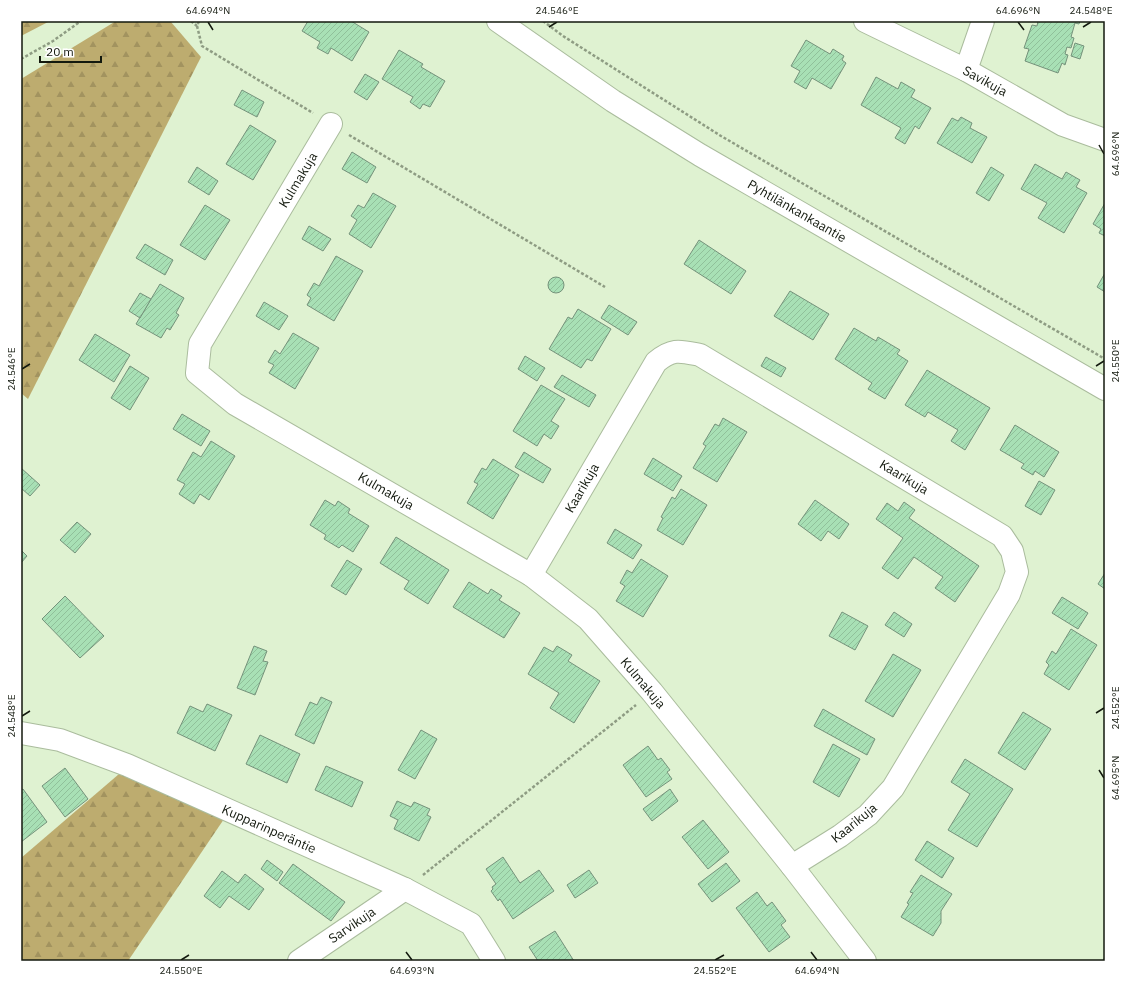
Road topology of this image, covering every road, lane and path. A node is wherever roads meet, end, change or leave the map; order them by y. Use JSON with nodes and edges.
{"nodes":[{"id":1,"x":81,"y":21,"type":"edge"},
{"id":2,"x":190,"y":21,"type":"edge"},
{"id":3,"x":199,"y":21,"type":"edge"},
{"id":4,"x":498,"y":21,"type":"edge"},
{"id":5,"x":543,"y":21,"type":"edge"},
{"id":6,"x":865,"y":21,"type":"edge"},
{"id":7,"x":983,"y":21,"type":"edge"},
{"id":8,"x":197,"y":26,"type":"junction"},
{"id":9,"x":21,"y":59,"type":"edge"},
{"id":10,"x":966,"y":70,"type":"junction"},
{"id":11,"x":331,"y":124,"type":"junction"},
{"id":12,"x":1105,"y":140,"type":"edge"},
{"id":13,"x":605,"y":287,"type":"dead end"},
{"id":14,"x":1105,"y":359,"type":"edge"},
{"id":15,"x":1105,"y":389,"type":"edge"},
{"id":16,"x":531,"y":575,"type":"junction"},
{"id":17,"x":652,"y":692,"type":"junction"},
{"id":18,"x":21,"y":733,"type":"edge"},
{"id":19,"x":792,"y":866,"type":"junction"},
{"id":20,"x":405,"y":889,"type":"junction"},
{"id":21,"x":1105,"y":958,"type":"edge"},
{"id":22,"x":299,"y":961,"type":"edge"},
{"id":23,"x":494,"y":961,"type":"edge"},
{"id":24,"x":865,"y":961,"type":"edge"},
{"id":25,"x":1104,"y":961,"type":"edge"}],
"edges":[{"from":1,"to":9,"type":"path"},
{"from":2,"to":8,"type":"path"},
{"from":3,"to":8,"type":"path"},
{"from":4,"to":15,"type":"street","name":"Pyhtilänkankaantie"},
{"from":5,"to":14,"type":"path"},
{"from":6,"to":10,"type":"street","name":"Savikuja"},
{"from":7,"to":10,"type":"street"},
{"from":8,"to":11,"type":"path"},
{"from":10,"to":12,"type":"street","name":"Savikuja"},
{"from":11,"to":13,"type":"path"},
{"from":11,"to":16,"type":"street","name":"Kulmakuja"},
{"from":16,"to":17,"type":"street","name":"Kulmakuja"},
{"from":16,"to":19,"type":"street","name":"Kaarikuja"},
{"from":17,"to":19,"type":"street","name":"Kulmakuja"},
{"from":17,"to":20,"type":"path"},
{"from":18,"to":20,"type":"street","name":"Kupparinperäntie"},
{"from":19,"to":24,"type":"street","name":"Kulmakuja"},
{"from":20,"to":22,"type":"street","name":"Sarvikuja"},
{"from":20,"to":23,"type":"street","name":"Kupparinperäntie"},
{"from":21,"to":25,"type":"path"}]}
